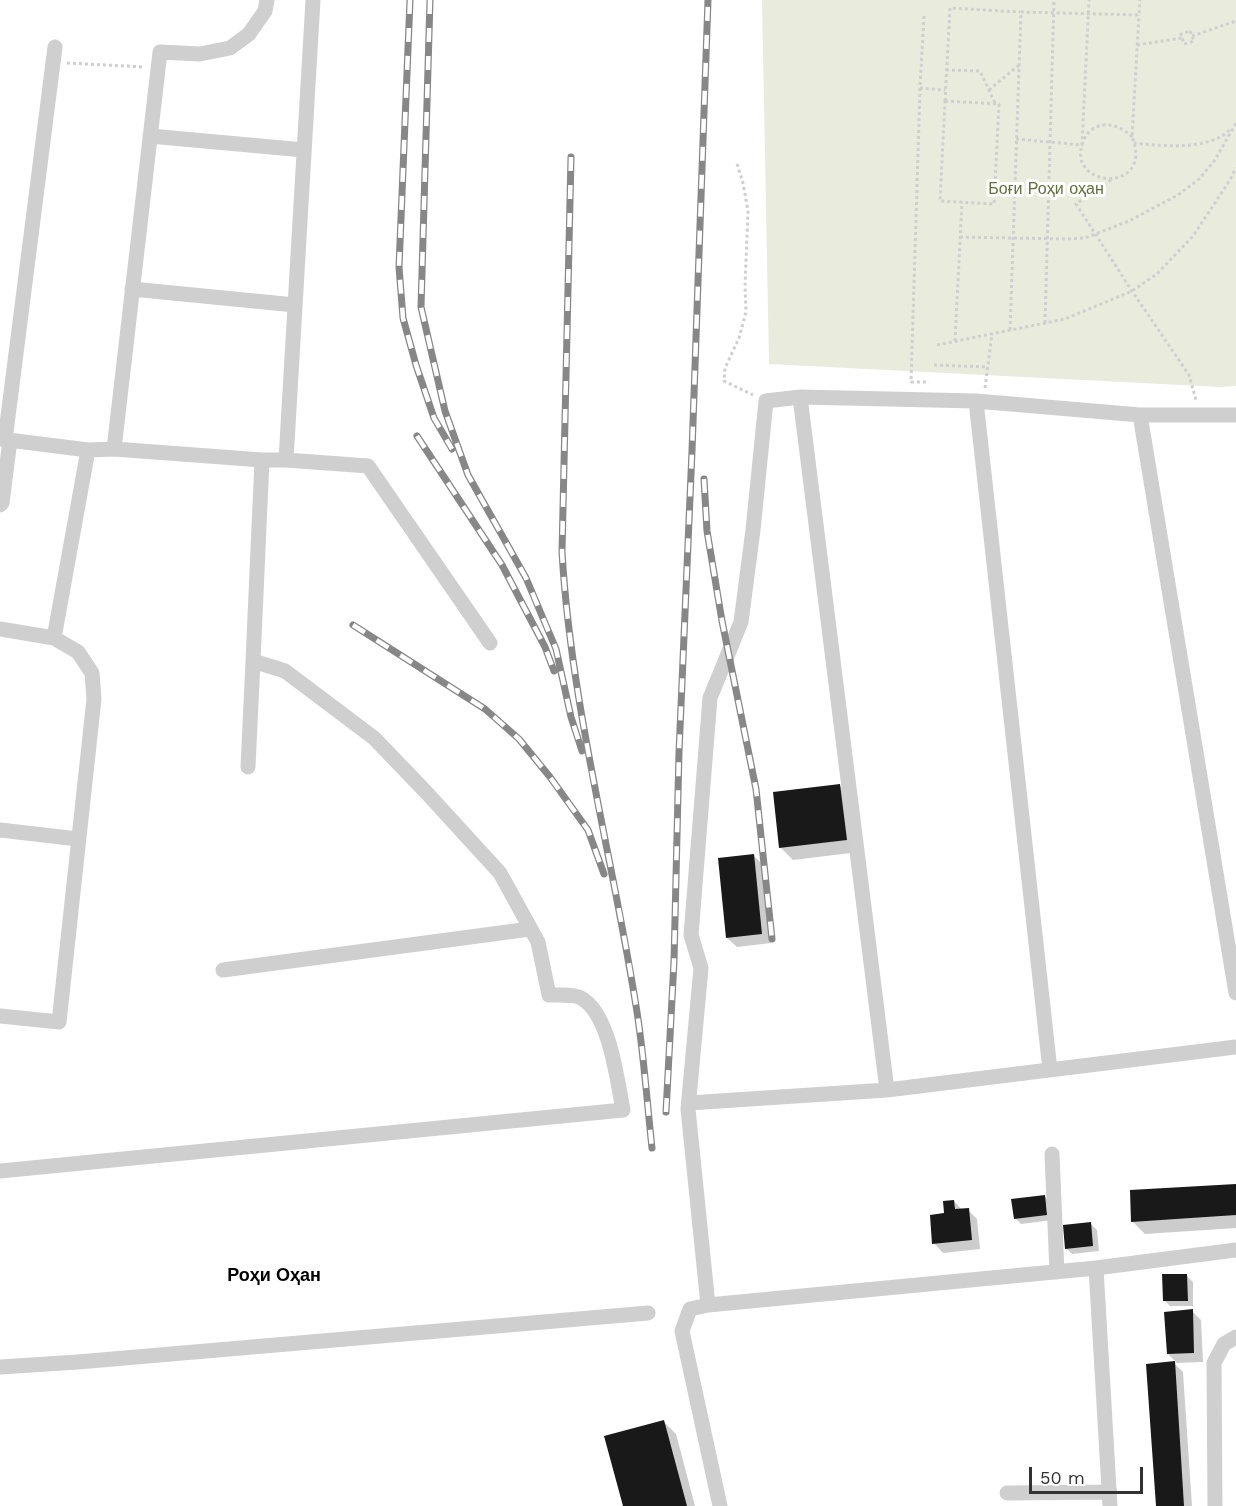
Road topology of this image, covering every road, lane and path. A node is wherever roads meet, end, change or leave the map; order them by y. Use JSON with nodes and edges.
{"nodes":[{"id":1,"x":267,"y":0,"type":"edge"},
{"id":2,"x":313,"y":0,"type":"edge"},
{"id":3,"x":1054,"y":0,"type":"edge"},
{"id":4,"x":1089,"y":0,"type":"edge"},
{"id":5,"x":1140,"y":0,"type":"edge"},
{"id":6,"x":1021,"y":12,"type":"junction"},
{"id":7,"x":1054,"y":12,"type":"junction"},
{"id":8,"x":1089,"y":13,"type":"junction"},
{"id":9,"x":1139,"y":15,"type":"junction"},
{"id":10,"x":924,"y":16,"type":"dead end"},
{"id":11,"x":1236,"y":21,"type":"edge"},
{"id":12,"x":1137,"y":45,"type":"junction"},
{"id":13,"x":54,"y":54,"type":"joint"},
{"id":14,"x":1019,"y":65,"type":"junction"},
{"id":15,"x":158,"y":68,"type":"junction"},
{"id":16,"x":946,"y":70,"type":"junction"},
{"id":17,"x":920,"y":88,"type":"junction"},
{"id":18,"x":945,"y":90,"type":"junction"},
{"id":19,"x":989,"y":90,"type":"junction"},
{"id":20,"x":945,"y":101,"type":"junction"},
{"id":21,"x":995,"y":104,"type":"junction"},
{"id":22,"x":1236,"y":116,"type":"edge"},
{"id":23,"x":1235,"y":123,"type":"edge"},
{"id":24,"x":150,"y":136,"type":"junction"},
{"id":25,"x":1132,"y":137,"type":"junction"},
{"id":26,"x":1016,"y":139,"type":"junction"},
{"id":27,"x":1050,"y":142,"type":"junction"},
{"id":28,"x":1134,"y":143,"type":"junction"},
{"id":29,"x":1082,"y":145,"type":"junction"},
{"id":30,"x":304,"y":150,"type":"junction"},
{"id":31,"x":737,"y":164,"type":"dead end"},
{"id":32,"x":1236,"y":168,"type":"edge"},
{"id":33,"x":1112,"y":179,"type":"junction"},
{"id":34,"x":962,"y":202,"type":"junction"},
{"id":35,"x":1096,"y":235,"type":"junction"},
{"id":36,"x":960,"y":237,"type":"junction"},
{"id":37,"x":1013,"y":239,"type":"junction"},
{"id":38,"x":1048,"y":239,"type":"junction"},
{"id":39,"x":132,"y":289,"type":"junction"},
{"id":40,"x":1132,"y":291,"type":"junction"},
{"id":41,"x":295,"y":305,"type":"junction"},
{"id":42,"x":1045,"y":323,"type":"junction"},
{"id":43,"x":1010,"y":330,"type":"junction"},
{"id":44,"x":992,"y":334,"type":"junction"},
{"id":45,"x":954,"y":341,"type":"junction"},
{"id":46,"x":937,"y":345,"type":"dead end"},
{"id":47,"x":934,"y":365,"type":"dead end"},
{"id":48,"x":988,"y":367,"type":"junction"},
{"id":49,"x":928,"y":382,"type":"dead end"},
{"id":50,"x":800,"y":397,"type":"junction"},
{"id":51,"x":765,"y":401,"type":"junction"},
{"id":52,"x":980,"y":402,"type":"junction"},
{"id":53,"x":1140,"y":415,"type":"junction"},
{"id":54,"x":1197,"y":415,"type":"junction"},
{"id":55,"x":1236,"y":415,"type":"edge"},
{"id":56,"x":5,"y":440,"type":"edge"},
{"id":57,"x":114,"y":449,"type":"junction"},
{"id":58,"x":88,"y":450,"type":"junction"},
{"id":59,"x":262,"y":460,"type":"junction"},
{"id":60,"x":286,"y":460,"type":"junction"},
{"id":61,"x":0,"y":505,"type":"edge"},
{"id":62,"x":0,"y":629,"type":"edge"},
{"id":63,"x":54,"y":638,"type":"junction"},
{"id":64,"x":490,"y":643,"type":"dead end"},
{"id":65,"x":253,"y":661,"type":"junction"},
{"id":66,"x":248,"y":767,"type":"dead end"},
{"id":67,"x":0,"y":830,"type":"edge"},
{"id":68,"x":78,"y":839,"type":"junction"},
{"id":69,"x":530,"y":929,"type":"junction"},
{"id":70,"x":223,"y":970,"type":"dead end"},
{"id":71,"x":1236,"y":993,"type":"edge"},
{"id":72,"x":0,"y":1016,"type":"edge"},
{"id":73,"x":1236,"y":1047,"type":"edge"},
{"id":74,"x":1050,"y":1070,"type":"junction"},
{"id":75,"x":887,"y":1090,"type":"junction"},
{"id":76,"x":689,"y":1103,"type":"junction"},
{"id":77,"x":1052,"y":1154,"type":"dead end"},
{"id":78,"x":0,"y":1171,"type":"edge"},
{"id":79,"x":1236,"y":1250,"type":"edge"},
{"id":80,"x":1096,"y":1268,"type":"junction"},
{"id":81,"x":1057,"y":1272,"type":"junction"},
{"id":82,"x":708,"y":1305,"type":"junction"},
{"id":83,"x":648,"y":1313,"type":"dead end"},
{"id":84,"x":1236,"y":1337,"type":"edge"},
{"id":85,"x":0,"y":1367,"type":"edge"},
{"id":86,"x":1006,"y":1493,"type":"dead end"},
{"id":87,"x":1110,"y":1499,"type":"edge"},
{"id":88,"x":720,"y":1506,"type":"edge"},
{"id":89,"x":1215,"y":1506,"type":"edge"}],
"edges":[{"from":1,"to":15,"type":"street"},
{"from":2,"to":30,"type":"street"},
{"from":3,"to":7,"type":"path"},
{"from":4,"to":8,"type":"path"},
{"from":5,"to":9,"type":"path"},
{"from":6,"to":7,"type":"path"},
{"from":6,"to":14,"type":"path"},
{"from":6,"to":16,"type":"path"},
{"from":7,"to":8,"type":"path"},
{"from":7,"to":27,"type":"path"},
{"from":8,"to":9,"type":"path"},
{"from":8,"to":29,"type":"path"},
{"from":9,"to":12,"type":"path"},
{"from":10,"to":17,"type":"path"},
{"from":11,"to":12,"type":"path"},
{"from":12,"to":25,"type":"path"},
{"from":13,"to":15,"type":"path"},
{"from":13,"to":56,"type":"street"},
{"from":14,"to":19,"type":"path"},
{"from":14,"to":26,"type":"path"},
{"from":15,"to":24,"type":"street"},
{"from":16,"to":18,"type":"path"},
{"from":16,"to":19,"type":"path"},
{"from":17,"to":18,"type":"path"},
{"from":17,"to":49,"type":"path"},
{"from":18,"to":20,"type":"path"},
{"from":19,"to":21,"type":"path"},
{"from":20,"to":21,"type":"path"},
{"from":20,"to":34,"type":"path"},
{"from":21,"to":34,"type":"path"},
{"from":22,"to":23,"type":"path"},
{"from":23,"to":28,"type":"path"},
{"from":23,"to":35,"type":"path"},
{"from":24,"to":30,"type":"street"},
{"from":24,"to":39,"type":"street"},
{"from":25,"to":28,"type":"path"},
{"from":25,"to":29,"type":"path"},
{"from":26,"to":27,"type":"path"},
{"from":26,"to":37,"type":"path"},
{"from":27,"to":29,"type":"path"},
{"from":27,"to":38,"type":"path"},
{"from":28,"to":33,"type":"path"},
{"from":29,"to":33,"type":"path"},
{"from":30,"to":41,"type":"street"},
{"from":31,"to":51,"type":"path"},
{"from":32,"to":40,"type":"path"},
{"from":33,"to":35,"type":"path"},
{"from":34,"to":36,"type":"path"},
{"from":35,"to":38,"type":"path"},
{"from":35,"to":40,"type":"path"},
{"from":36,"to":37,"type":"path"},
{"from":36,"to":45,"type":"path"},
{"from":37,"to":38,"type":"path"},
{"from":37,"to":43,"type":"path"},
{"from":38,"to":42,"type":"path"},
{"from":39,"to":41,"type":"street"},
{"from":39,"to":57,"type":"street"},
{"from":40,"to":42,"type":"path"},
{"from":40,"to":54,"type":"path"},
{"from":41,"to":60,"type":"street"},
{"from":42,"to":43,"type":"path"},
{"from":43,"to":44,"type":"path"},
{"from":44,"to":45,"type":"path"},
{"from":44,"to":48,"type":"path"},
{"from":45,"to":46,"type":"path"},
{"from":47,"to":48,"type":"path"},
{"from":48,"to":52,"type":"path"},
{"from":50,"to":51,"type":"street"},
{"from":50,"to":52,"type":"street"},
{"from":50,"to":75,"type":"street"},
{"from":51,"to":76,"type":"street"},
{"from":52,"to":53,"type":"street"},
{"from":52,"to":74,"type":"street"},
{"from":53,"to":54,"type":"street"},
{"from":53,"to":71,"type":"street"},
{"from":54,"to":55,"type":"street"},
{"from":56,"to":58,"type":"street"},
{"from":56,"to":61,"type":"street"},
{"from":57,"to":58,"type":"street"},
{"from":57,"to":59,"type":"street"},
{"from":58,"to":63,"type":"street"},
{"from":59,"to":60,"type":"street"},
{"from":59,"to":65,"type":"street"},
{"from":60,"to":64,"type":"street"},
{"from":62,"to":63,"type":"street"},
{"from":63,"to":68,"type":"street"},
{"from":65,"to":66,"type":"street"},
{"from":65,"to":69,"type":"street"},
{"from":67,"to":68,"type":"street"},
{"from":68,"to":72,"type":"street"},
{"from":69,"to":70,"type":"street"},
{"from":69,"to":78,"type":"street"},
{"from":73,"to":74,"type":"street"},
{"from":74,"to":75,"type":"street"},
{"from":75,"to":76,"type":"street"},
{"from":76,"to":82,"type":"street"},
{"from":77,"to":81,"type":"street"},
{"from":79,"to":80,"type":"street"},
{"from":80,"to":81,"type":"street"},
{"from":80,"to":87,"type":"street"},
{"from":81,"to":82,"type":"street"},
{"from":82,"to":88,"type":"street"},
{"from":83,"to":85,"type":"street"},
{"from":84,"to":89,"type":"street"},
{"from":86,"to":87,"type":"street"}]}
